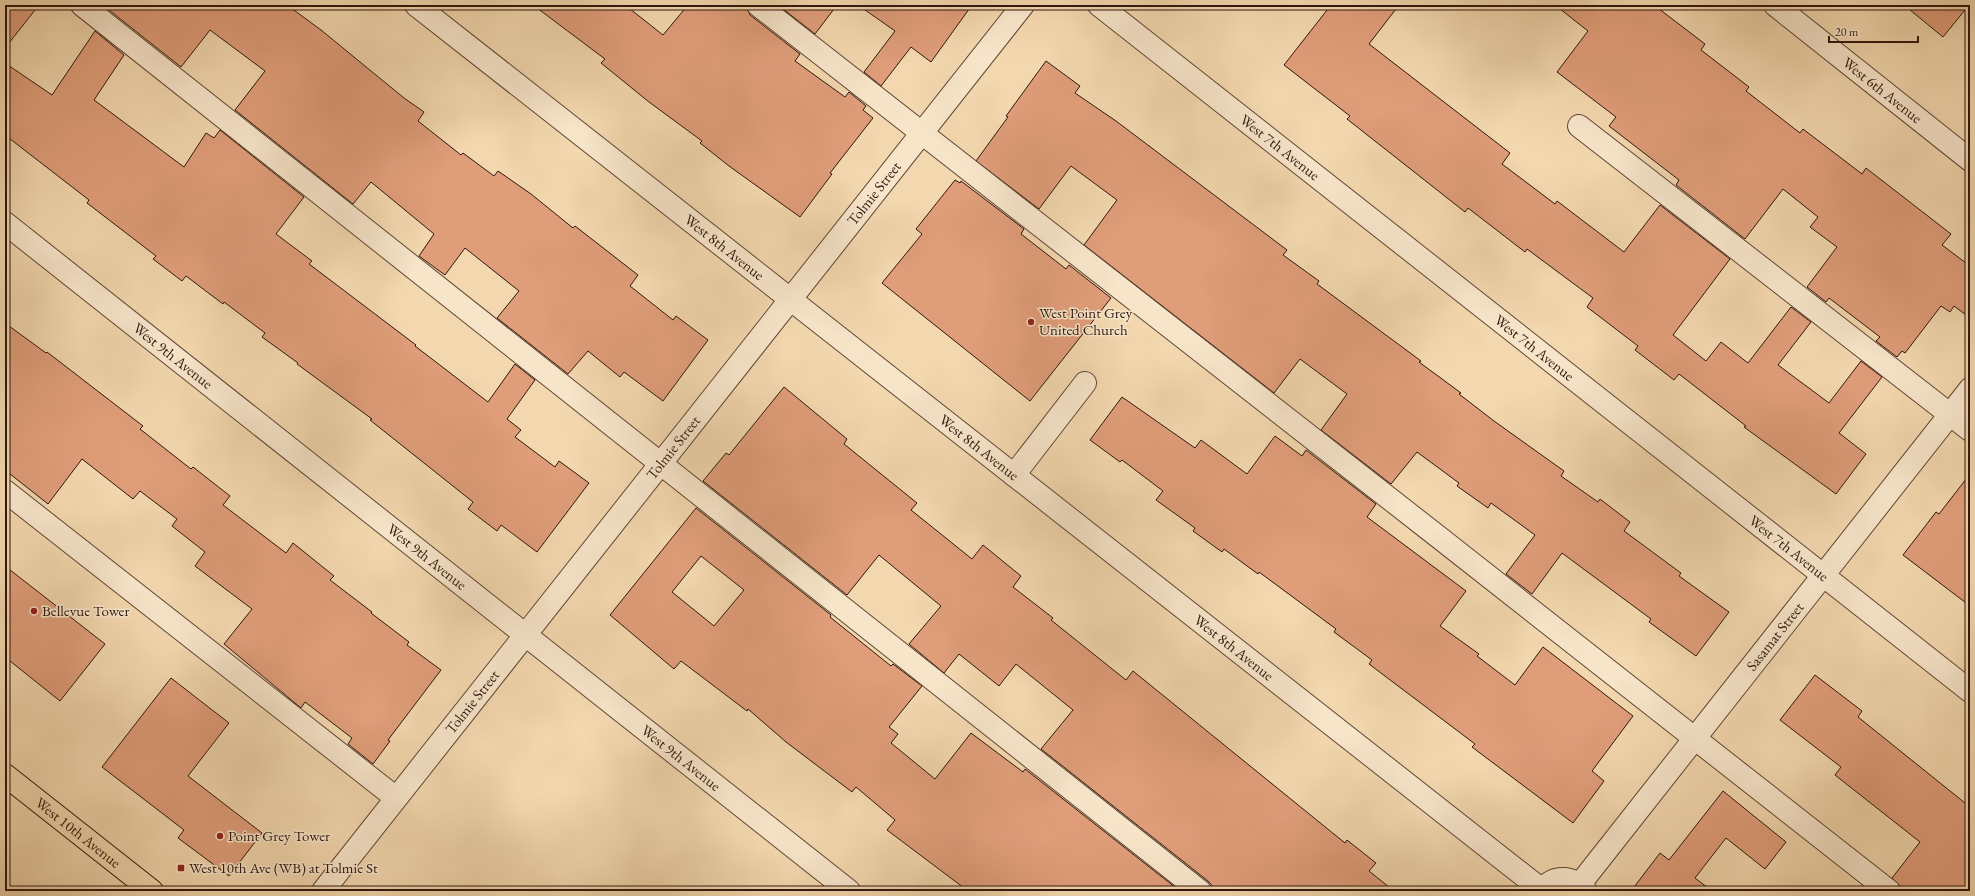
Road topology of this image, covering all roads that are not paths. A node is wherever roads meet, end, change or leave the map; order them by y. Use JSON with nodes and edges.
{"nodes":[{"id":1,"x":82,"y":5,"type":"edge"},
{"id":2,"x":416,"y":5,"type":"edge"},
{"id":3,"x":758,"y":5,"type":"edge"},
{"id":4,"x":1023,"y":5,"type":"edge"},
{"id":5,"x":1099,"y":5,"type":"edge"},
{"id":6,"x":1775,"y":5,"type":"edge"},
{"id":7,"x":1578,"y":126,"type":"dead end"},
{"id":8,"x":921,"y":134,"type":"junction"},
{"id":9,"x":1970,"y":160,"type":"edge"},
{"id":10,"x":5,"y":223,"type":"edge"},
{"id":11,"x":791,"y":299,"type":"junction"},
{"id":12,"x":1085,"y":383,"type":"dead end"},
{"id":13,"x":1970,"y":390,"type":"edge"},
{"id":14,"x":1950,"y":414,"type":"junction"},
{"id":15,"x":1970,"y":430,"type":"edge"},
{"id":16,"x":661,"y":463,"type":"junction"},
{"id":17,"x":1014,"y":474,"type":"junction"},
{"id":18,"x":5,"y":491,"type":"edge"},
{"id":19,"x":1824,"y":575,"type":"junction"},
{"id":20,"x":524,"y":636,"type":"junction"},
{"id":21,"x":1970,"y":691,"type":"edge"},
{"id":22,"x":1696,"y":737,"type":"junction"},
{"id":23,"x":5,"y":775,"type":"edge"},
{"id":24,"x":396,"y":798,"type":"junction"},
{"id":25,"x":1583,"y":888,"type":"edge"},
{"id":26,"x":1542,"y":890,"type":"edge"},
{"id":27,"x":152,"y":891,"type":"edge"},
{"id":28,"x":322,"y":891,"type":"edge"},
{"id":29,"x":849,"y":891,"type":"edge"},
{"id":30,"x":1200,"y":891,"type":"edge"},
{"id":31,"x":1889,"y":891,"type":"edge"}],
"edges":[{"from":1,"to":16,"type":"street"},
{"from":2,"to":11,"type":"street","name":"West 8th Avenue"},
{"from":3,"to":8,"type":"street"},
{"from":4,"to":8,"type":"street","name":"Tolmie Street"},
{"from":5,"to":19,"type":"street","name":"West 7th Avenue"},
{"from":6,"to":9,"type":"street","name":"West 6th Avenue"},
{"from":7,"to":14,"type":"street"},
{"from":8,"to":11,"type":"street","name":"Tolmie Street"},
{"from":8,"to":22,"type":"street"},
{"from":10,"to":20,"type":"street","name":"West 9th Avenue"},
{"from":11,"to":16,"type":"street","name":"Tolmie Street"},
{"from":11,"to":17,"type":"street","name":"West 8th Avenue"},
{"from":12,"to":17,"type":"street"},
{"from":13,"to":14,"type":"street","name":"Sasamat Street"},
{"from":14,"to":15,"type":"street"},
{"from":14,"to":19,"type":"street","name":"Sasamat Street"},
{"from":16,"to":20,"type":"street","name":"Tolmie Street"},
{"from":16,"to":30,"type":"street"},
{"from":17,"to":26,"type":"street","name":"West 8th Avenue"},
{"from":18,"to":24,"type":"street"},
{"from":19,"to":21,"type":"street","name":"West 7th Avenue"},
{"from":19,"to":22,"type":"street","name":"Sasamat Street"},
{"from":20,"to":24,"type":"street","name":"Tolmie Street"},
{"from":20,"to":29,"type":"street","name":"West 9th Avenue"},
{"from":22,"to":25,"type":"street","name":"Sasamat Street"},
{"from":22,"to":31,"type":"street"},
{"from":23,"to":27,"type":"main road","name":"West 10th Avenue"},
{"from":24,"to":28,"type":"street","name":"Tolmie Street"},
{"from":25,"to":26,"type":"street"}]}
